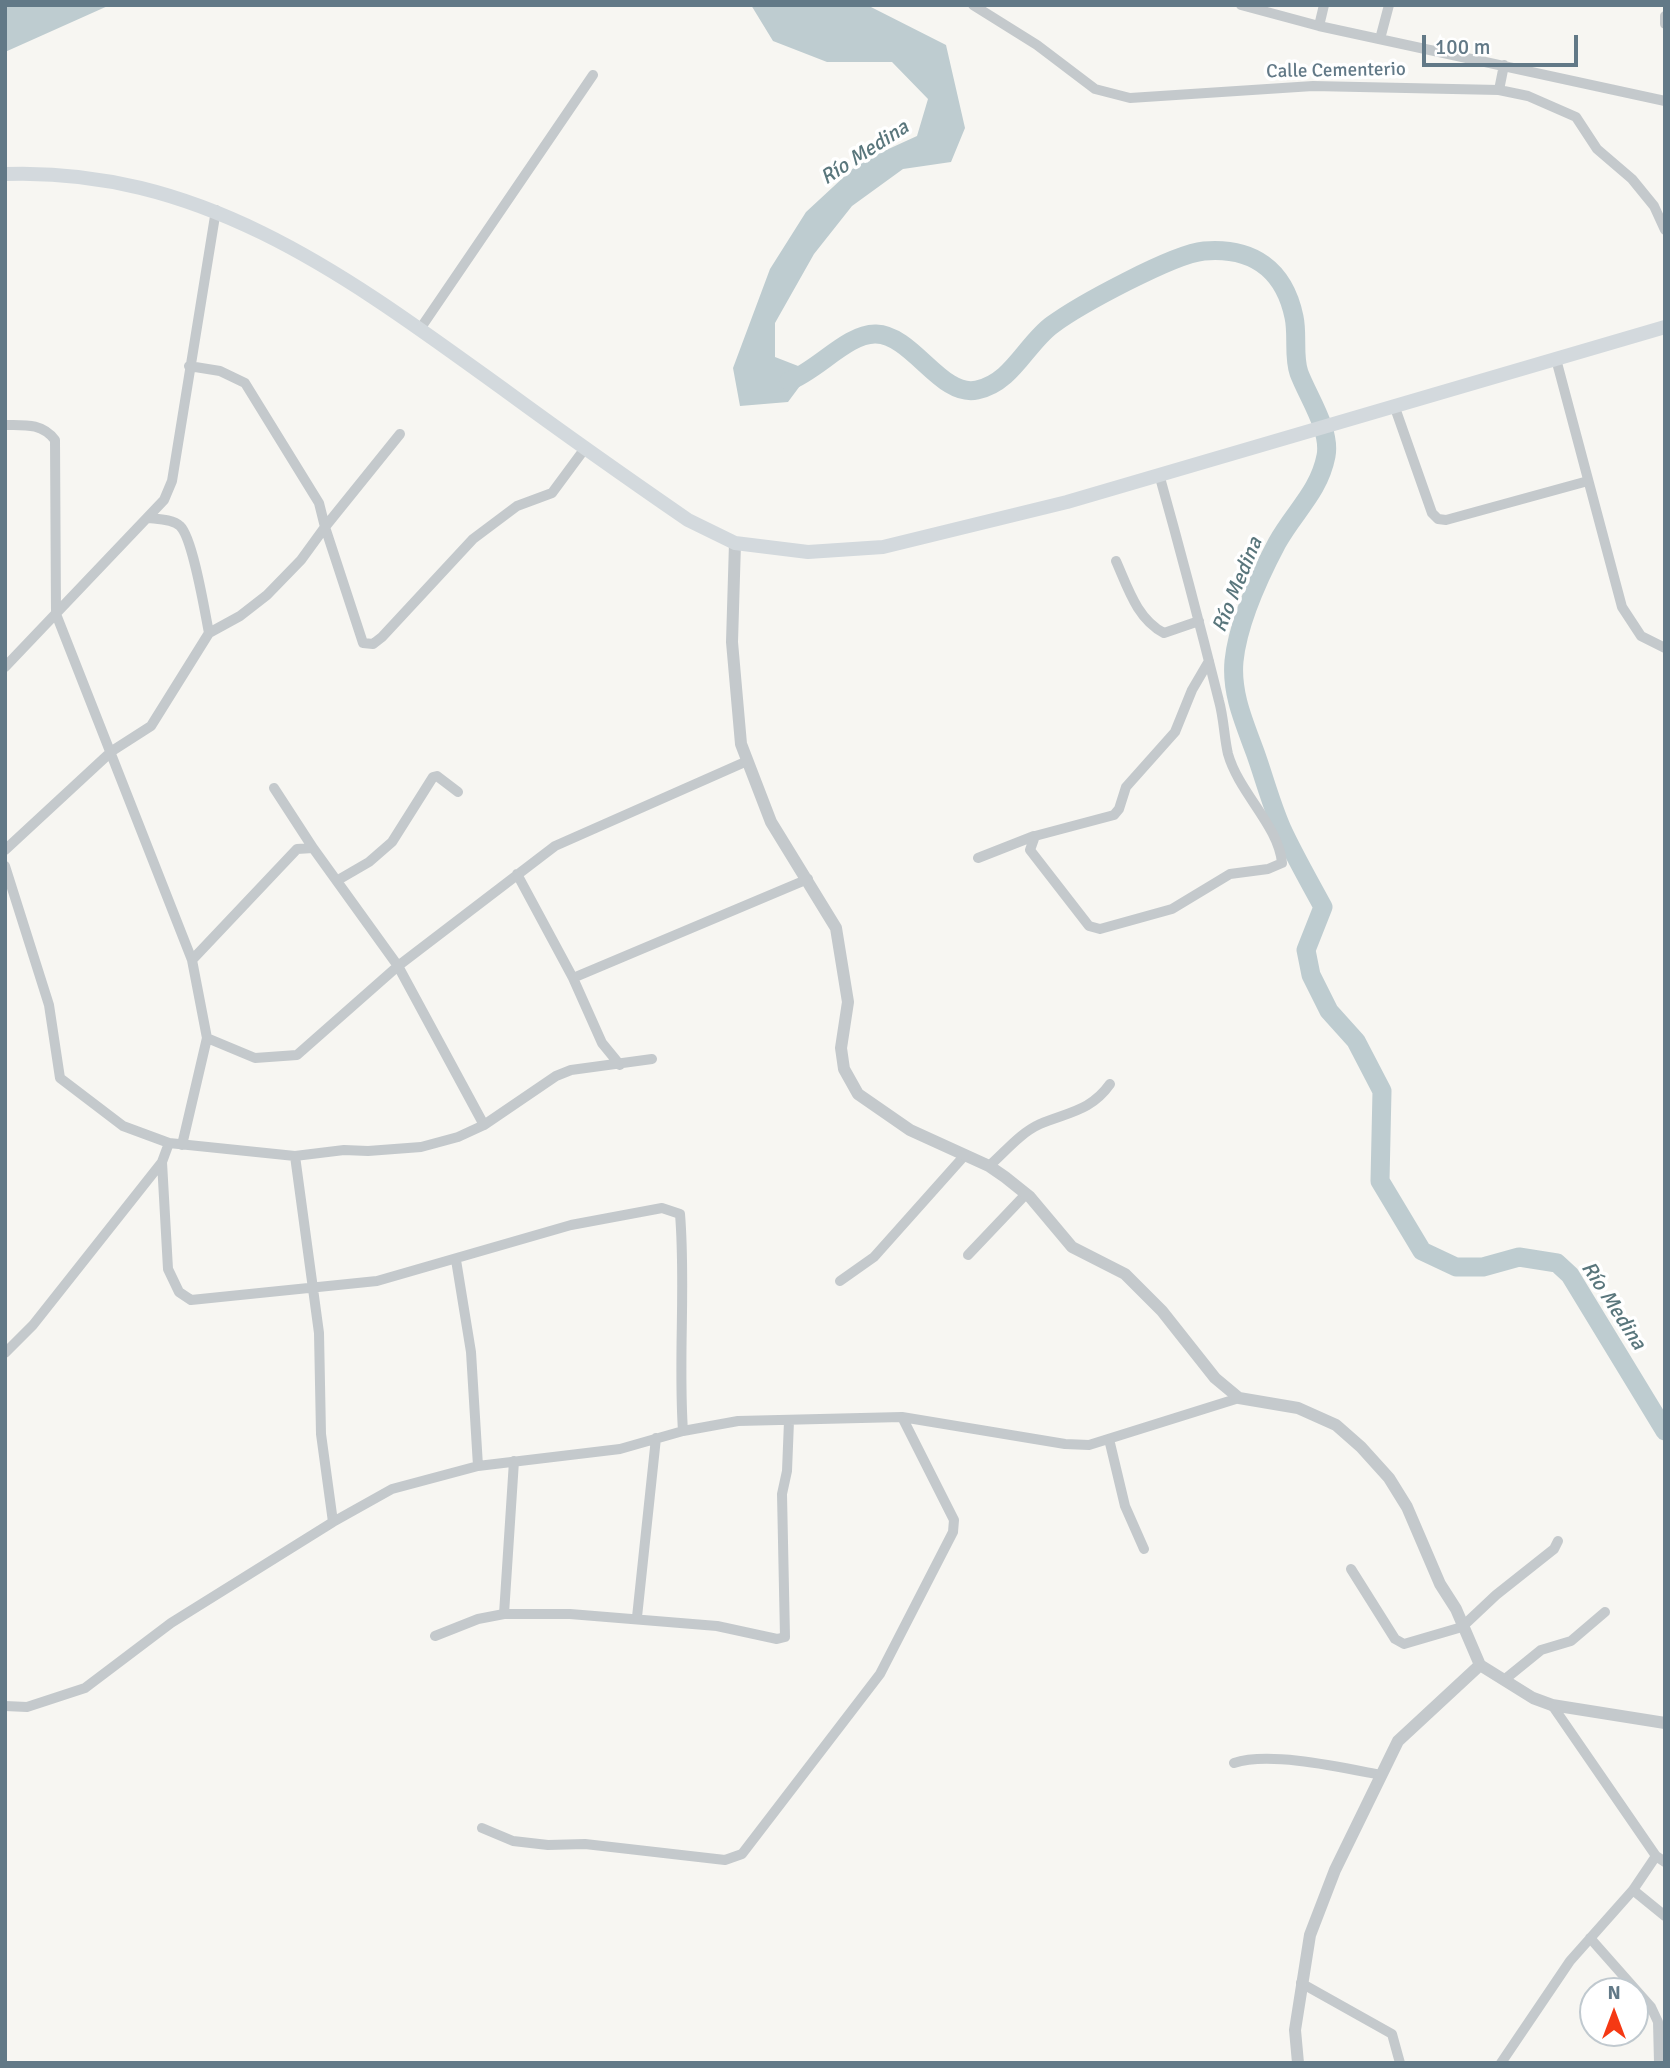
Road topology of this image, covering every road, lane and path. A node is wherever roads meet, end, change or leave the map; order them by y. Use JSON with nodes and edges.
{"nodes":[{"id":1,"x":973,"y":5,"type":"edge"},
{"id":2,"x":1241,"y":5,"type":"edge"},
{"id":3,"x":1324,"y":5,"type":"edge"},
{"id":4,"x":1389,"y":5,"type":"edge"},
{"id":5,"x":1665,"y":16,"type":"edge"},
{"id":6,"x":1665,"y":24,"type":"edge"},
{"id":7,"x":1319,"y":26,"type":"junction"},
{"id":8,"x":1380,"y":39,"type":"junction"},
{"id":9,"x":1504,"y":65,"type":"junction"},
{"id":10,"x":593,"y":75,"type":"dead end"},
{"id":11,"x":1499,"y":90,"type":"junction"},
{"id":12,"x":1665,"y":101,"type":"edge"},
{"id":13,"x":5,"y":174,"type":"edge"},
{"id":14,"x":216,"y":210,"type":"junction"},
{"id":15,"x":1665,"y":230,"type":"edge"},
{"id":16,"x":1665,"y":327,"type":"edge"},
{"id":17,"x":420,"y":329,"type":"junction"},
{"id":18,"x":1556,"y":359,"type":"junction"},
{"id":19,"x":189,"y":366,"type":"junction"},
{"id":20,"x":1394,"y":405,"type":"junction"},
{"id":21,"x":5,"y":425,"type":"edge"},
{"id":22,"x":400,"y":434,"type":"dead end"},
{"id":23,"x":586,"y":447,"type":"junction"},
{"id":24,"x":1159,"y":474,"type":"junction"},
{"id":25,"x":1588,"y":481,"type":"junction"},
{"id":26,"x":149,"y":518,"type":"junction"},
{"id":27,"x":325,"y":527,"type":"junction"},
{"id":28,"x":735,"y":543,"type":"junction"},
{"id":29,"x":1116,"y":561,"type":"dead end"},
{"id":30,"x":56,"y":614,"type":"junction"},
{"id":31,"x":1199,"y":621,"type":"junction"},
{"id":32,"x":209,"y":633,"type":"junction"},
{"id":33,"x":1665,"y":648,"type":"edge"},
{"id":34,"x":1209,"y":661,"type":"junction"},
{"id":35,"x":5,"y":667,"type":"edge"},
{"id":36,"x":112,"y":751,"type":"junction"},
{"id":37,"x":745,"y":762,"type":"junction"},
{"id":38,"x":274,"y":788,"type":"dead end"},
{"id":39,"x":458,"y":792,"type":"dead end"},
{"id":40,"x":1035,"y":836,"type":"junction"},
{"id":41,"x":313,"y":848,"type":"junction"},
{"id":42,"x":5,"y":850,"type":"edge"},
{"id":43,"x":978,"y":858,"type":"dead end"},
{"id":44,"x":5,"y":866,"type":"edge"},
{"id":45,"x":517,"y":874,"type":"junction"},
{"id":46,"x":808,"y":879,"type":"junction"},
{"id":47,"x":338,"y":880,"type":"junction"},
{"id":48,"x":192,"y":960,"type":"junction"},
{"id":49,"x":398,"y":966,"type":"junction"},
{"id":50,"x":573,"y":978,"type":"junction"},
{"id":51,"x":207,"y":1038,"type":"junction"},
{"id":52,"x":652,"y":1059,"type":"dead end"},
{"id":53,"x":620,"y":1065,"type":"junction"},
{"id":54,"x":1110,"y":1084,"type":"dead end"},
{"id":55,"x":484,"y":1125,"type":"junction"},
{"id":56,"x":169,"y":1143,"type":"junction"},
{"id":57,"x":182,"y":1145,"type":"junction"},
{"id":58,"x":965,"y":1155,"type":"junction"},
{"id":59,"x":295,"y":1156,"type":"junction"},
{"id":60,"x":162,"y":1162,"type":"junction"},
{"id":61,"x":989,"y":1166,"type":"junction"},
{"id":62,"x":1026,"y":1194,"type":"junction"},
{"id":63,"x":968,"y":1255,"type":"dead end"},
{"id":64,"x":456,"y":1260,"type":"junction"},
{"id":65,"x":840,"y":1281,"type":"dead end"},
{"id":66,"x":314,"y":1289,"type":"junction"},
{"id":67,"x":5,"y":1353,"type":"edge"},
{"id":68,"x":1239,"y":1398,"type":"junction"},
{"id":69,"x":902,"y":1417,"type":"junction"},
{"id":70,"x":789,"y":1421,"type":"junction"},
{"id":71,"x":683,"y":1431,"type":"junction"},
{"id":72,"x":656,"y":1438,"type":"junction"},
{"id":73,"x":1109,"y":1440,"type":"junction"},
{"id":74,"x":514,"y":1461,"type":"junction"},
{"id":75,"x":478,"y":1465,"type":"junction"},
{"id":76,"x":333,"y":1522,"type":"junction"},
{"id":77,"x":1558,"y":1541,"type":"dead end"},
{"id":78,"x":1144,"y":1549,"type":"dead end"},
{"id":79,"x":1351,"y":1569,"type":"dead end"},
{"id":80,"x":1605,"y":1612,"type":"dead end"},
{"id":81,"x":504,"y":1614,"type":"junction"},
{"id":82,"x":637,"y":1617,"type":"junction"},
{"id":83,"x":1462,"y":1627,"type":"junction"},
{"id":84,"x":435,"y":1636,"type":"dead end"},
{"id":85,"x":1480,"y":1665,"type":"junction"},
{"id":86,"x":1504,"y":1680,"type":"junction"},
{"id":87,"x":1552,"y":1705,"type":"junction"},
{"id":88,"x":5,"y":1706,"type":"edge"},
{"id":89,"x":1665,"y":1723,"type":"edge"},
{"id":90,"x":1234,"y":1763,"type":"dead end"},
{"id":91,"x":1381,"y":1775,"type":"junction"},
{"id":92,"x":482,"y":1828,"type":"dead end"},
{"id":93,"x":1661,"y":1859,"type":"edge"},
{"id":94,"x":1633,"y":1889,"type":"junction"},
{"id":95,"x":1665,"y":1916,"type":"edge"},
{"id":96,"x":1590,"y":1938,"type":"junction"},
{"id":97,"x":1301,"y":1983,"type":"junction"},
{"id":98,"x":1298,"y":2063,"type":"edge"},
{"id":99,"x":1400,"y":2063,"type":"edge"},
{"id":100,"x":1501,"y":2063,"type":"edge"},
{"id":101,"x":1659,"y":2063,"type":"edge"}],
"edges":[{"from":1,"to":11,"type":"street","name":"Calle Cementerio"},
{"from":2,"to":7,"type":"street"},
{"from":3,"to":7,"type":"street"},
{"from":4,"to":8,"type":"street"},
{"from":5,"to":6,"type":"street"},
{"from":7,"to":8,"type":"street"},
{"from":8,"to":9,"type":"street"},
{"from":9,"to":11,"type":"street"},
{"from":9,"to":12,"type":"street"},
{"from":10,"to":17,"type":"street"},
{"from":11,"to":15,"type":"street","name":"Calle Cementerio"},
{"from":13,"to":14,"type":"main road"},
{"from":14,"to":17,"type":"main road"},
{"from":14,"to":19,"type":"street"},
{"from":16,"to":18,"type":"main road"},
{"from":17,"to":23,"type":"main road"},
{"from":18,"to":20,"type":"main road"},
{"from":18,"to":25,"type":"street"},
{"from":19,"to":26,"type":"street"},
{"from":19,"to":27,"type":"street"},
{"from":20,"to":24,"type":"main road"},
{"from":20,"to":25,"type":"street"},
{"from":21,"to":30,"type":"street"},
{"from":22,"to":27,"type":"street"},
{"from":23,"to":27,"type":"street"},
{"from":23,"to":28,"type":"main road"},
{"from":24,"to":28,"type":"main road"},
{"from":24,"to":31,"type":"street"},
{"from":25,"to":33,"type":"street"},
{"from":26,"to":30,"type":"street"},
{"from":26,"to":32,"type":"street"},
{"from":27,"to":32,"type":"street"},
{"from":28,"to":37,"type":"street"},
{"from":29,"to":31,"type":"street"},
{"from":30,"to":35,"type":"street"},
{"from":30,"to":36,"type":"street"},
{"from":31,"to":34,"type":"street"},
{"from":32,"to":36,"type":"street"},
{"from":34,"to":40,"type":"street"},
{"from":34,"to":40,"type":"street"},
{"from":36,"to":42,"type":"street"},
{"from":36,"to":48,"type":"street"},
{"from":37,"to":45,"type":"street"},
{"from":37,"to":46,"type":"street"},
{"from":38,"to":41,"type":"street"},
{"from":39,"to":47,"type":"street"},
{"from":40,"to":43,"type":"street"},
{"from":41,"to":47,"type":"street"},
{"from":41,"to":48,"type":"street"},
{"from":44,"to":56,"type":"street"},
{"from":45,"to":49,"type":"street"},
{"from":45,"to":50,"type":"street"},
{"from":46,"to":50,"type":"street"},
{"from":46,"to":58,"type":"street"},
{"from":47,"to":49,"type":"street"},
{"from":48,"to":51,"type":"street"},
{"from":49,"to":51,"type":"street"},
{"from":49,"to":55,"type":"street"},
{"from":50,"to":53,"type":"street"},
{"from":51,"to":57,"type":"street"},
{"from":52,"to":53,"type":"street"},
{"from":53,"to":55,"type":"street"},
{"from":54,"to":61,"type":"street"},
{"from":55,"to":59,"type":"street"},
{"from":56,"to":57,"type":"street"},
{"from":56,"to":60,"type":"street"},
{"from":57,"to":59,"type":"street"},
{"from":58,"to":61,"type":"street"},
{"from":58,"to":65,"type":"street"},
{"from":59,"to":66,"type":"street"},
{"from":60,"to":66,"type":"street"},
{"from":60,"to":67,"type":"street"},
{"from":61,"to":62,"type":"street"},
{"from":62,"to":63,"type":"street"},
{"from":62,"to":68,"type":"street"},
{"from":64,"to":66,"type":"street"},
{"from":64,"to":71,"type":"street"},
{"from":64,"to":75,"type":"street"},
{"from":66,"to":76,"type":"street"},
{"from":68,"to":73,"type":"street"},
{"from":68,"to":83,"type":"street"},
{"from":69,"to":70,"type":"street"},
{"from":69,"to":73,"type":"street"},
{"from":69,"to":92,"type":"street"},
{"from":70,"to":71,"type":"street"},
{"from":70,"to":82,"type":"street"},
{"from":71,"to":72,"type":"street"},
{"from":72,"to":74,"type":"street"},
{"from":72,"to":82,"type":"street"},
{"from":73,"to":78,"type":"street"},
{"from":74,"to":75,"type":"street"},
{"from":74,"to":81,"type":"street"},
{"from":75,"to":76,"type":"street"},
{"from":76,"to":88,"type":"street"},
{"from":77,"to":83,"type":"street"},
{"from":79,"to":83,"type":"street"},
{"from":80,"to":86,"type":"street"},
{"from":81,"to":82,"type":"street"},
{"from":81,"to":84,"type":"street"},
{"from":83,"to":85,"type":"street"},
{"from":85,"to":86,"type":"street"},
{"from":85,"to":91,"type":"street"},
{"from":86,"to":87,"type":"street"},
{"from":87,"to":89,"type":"street"},
{"from":87,"to":93,"type":"street"},
{"from":90,"to":91,"type":"street"},
{"from":91,"to":97,"type":"street"},
{"from":93,"to":94,"type":"street"},
{"from":94,"to":95,"type":"street"},
{"from":94,"to":96,"type":"street"},
{"from":96,"to":100,"type":"street"},
{"from":96,"to":101,"type":"street"},
{"from":97,"to":98,"type":"street"},
{"from":97,"to":99,"type":"street"}]}
